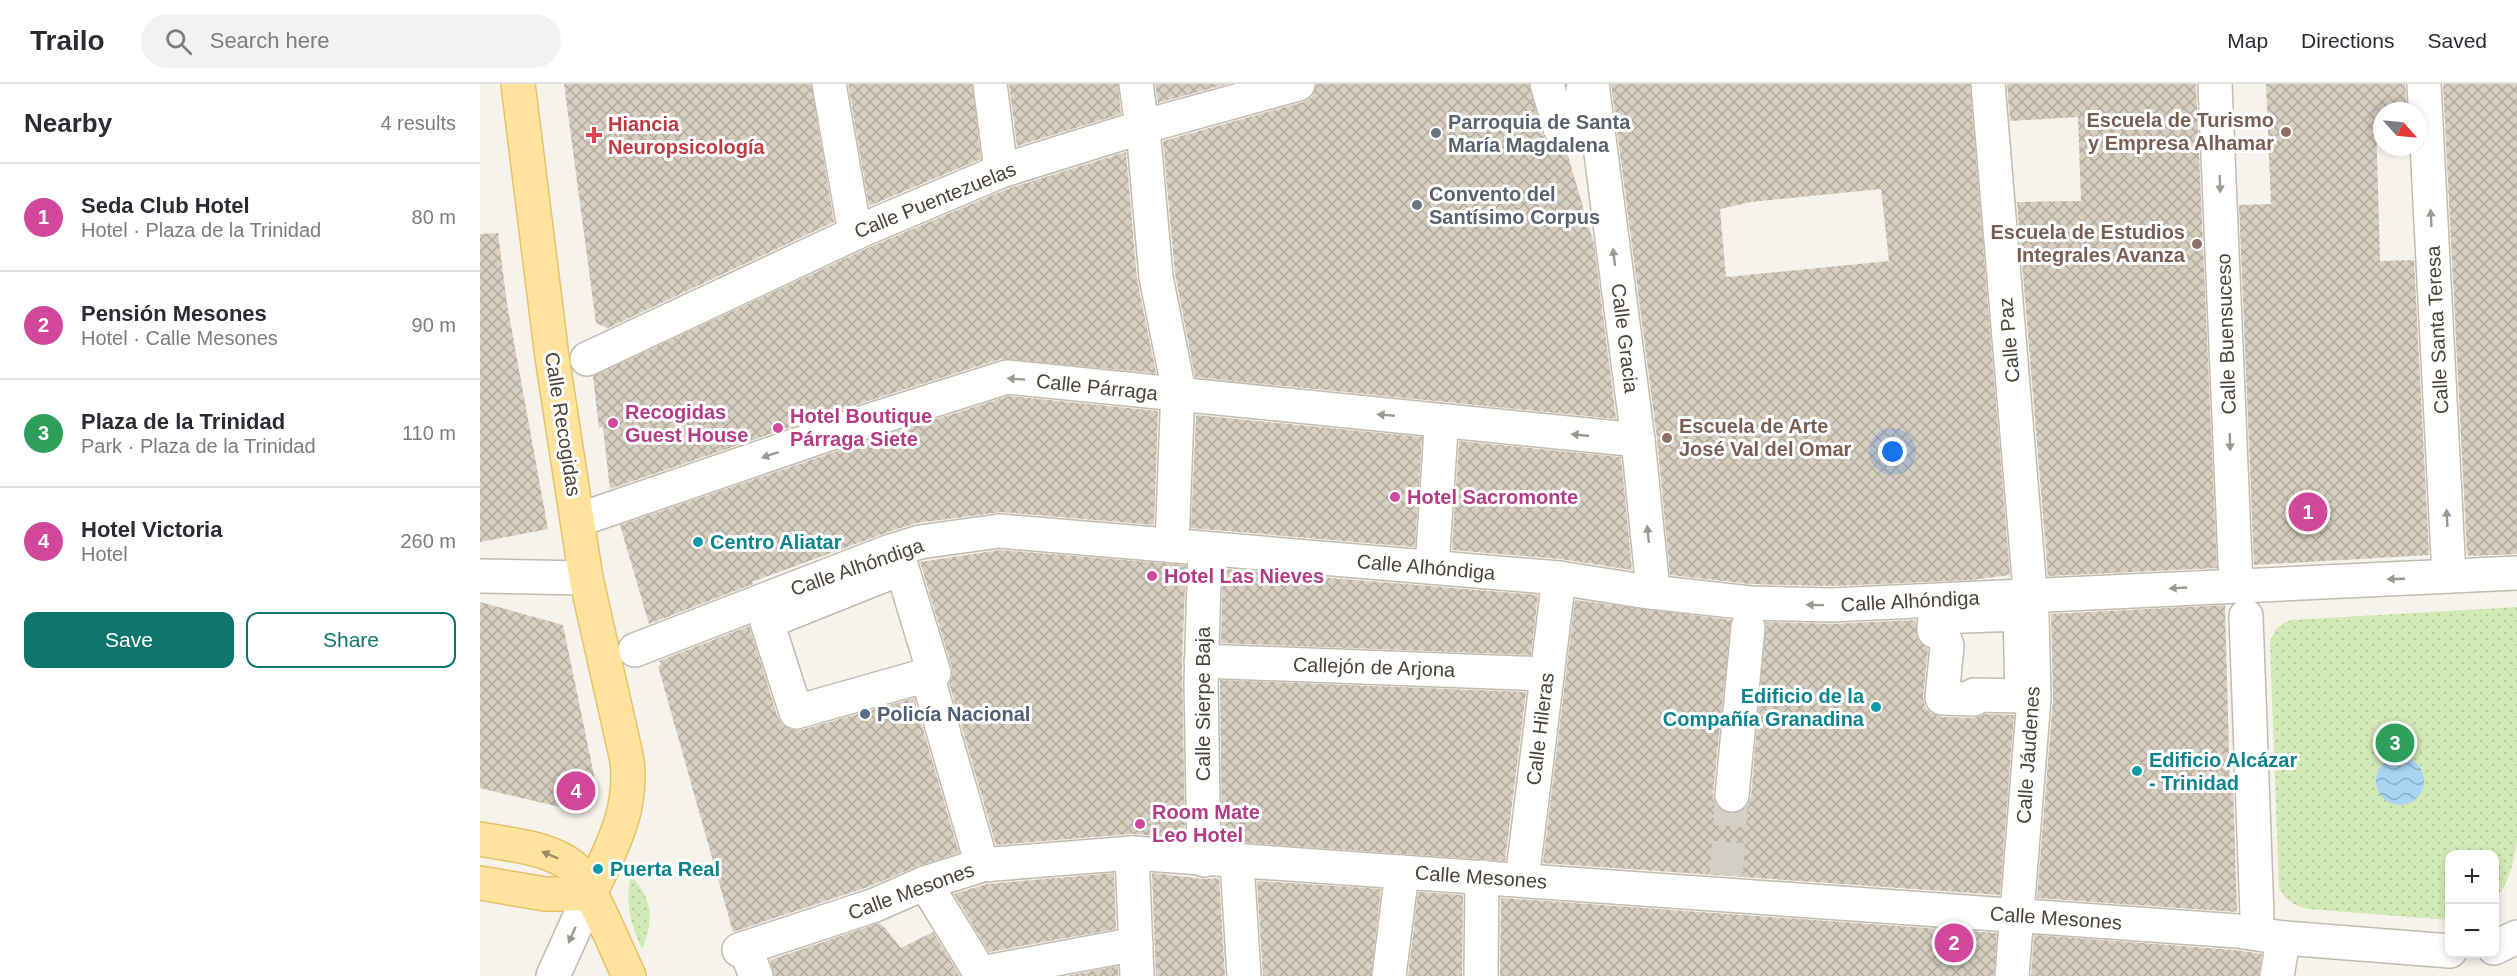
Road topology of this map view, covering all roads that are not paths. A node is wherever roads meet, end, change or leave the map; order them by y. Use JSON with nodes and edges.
{"nodes":[{"id":1,"x":519,"y":84,"type":"edge"},
{"id":2,"x":829,"y":84,"type":"edge"},
{"id":3,"x":990,"y":84,"type":"edge"},
{"id":4,"x":1136,"y":84,"type":"edge"},
{"id":5,"x":1298,"y":84,"type":"edge"},
{"id":6,"x":1547,"y":84,"type":"edge"},
{"id":7,"x":1582,"y":84,"type":"edge"},
{"id":8,"x":1592,"y":84,"type":"edge"},
{"id":9,"x":1988,"y":84,"type":"edge"},
{"id":10,"x":2216,"y":84,"type":"edge"},
{"id":11,"x":2424,"y":84,"type":"edge"},
{"id":12,"x":1142,"y":127,"type":"junction"},
{"id":13,"x":1002,"y":171,"type":"junction"},
{"id":14,"x":855,"y":233,"type":"junction"},
{"id":15,"x":587,"y":359,"type":"dead end"},
{"id":16,"x":1178,"y":396,"type":"junction"},
{"id":17,"x":1441,"y":430,"type":"dead end"},
{"id":18,"x":1638,"y":440,"type":"junction"},
{"id":19,"x":578,"y":520,"type":"junction"},
{"id":20,"x":1172,"y":546,"type":"junction"},
{"id":21,"x":1205,"y":549,"type":"junction"},
{"id":22,"x":1432,"y":567,"type":"junction"},
{"id":23,"x":2517,"y":573,"type":"edge"},
{"id":24,"x":480,"y":576,"type":"edge"},
{"id":25,"x":2449,"y":576,"type":"junction"},
{"id":26,"x":586,"y":578,"type":"junction"},
{"id":27,"x":1559,"y":578,"type":"junction"},
{"id":28,"x":2236,"y":585,"type":"junction"},
{"id":29,"x":1651,"y":592,"type":"junction"},
{"id":30,"x":2029,"y":595,"type":"junction"},
{"id":31,"x":2246,"y":616,"type":"dead end"},
{"id":32,"x":1748,"y":627,"type":"dead end"},
{"id":33,"x":635,"y":650,"type":"dead end"},
{"id":34,"x":1201,"y":661,"type":"junction"},
{"id":35,"x":1547,"y":674,"type":"junction"},
{"id":36,"x":927,"y":675,"type":"junction"},
{"id":37,"x":1732,"y":795,"type":"tunnel mouth"},
{"id":38,"x":480,"y":839,"type":"edge"},
{"id":39,"x":1132,"y":853,"type":"junction"},
{"id":40,"x":1204,"y":860,"type":"junction"},
{"id":41,"x":1237,"y":862,"type":"junction"},
{"id":42,"x":982,"y":866,"type":"junction"},
{"id":43,"x":1402,"y":872,"type":"junction"},
{"id":44,"x":1482,"y":877,"type":"junction"},
{"id":45,"x":1522,"y":880,"type":"junction"},
{"id":46,"x":480,"y":883,"type":"edge"},
{"id":47,"x":924,"y":883,"type":"junction"},
{"id":48,"x":590,"y":894,"type":"junction"},
{"id":49,"x":2016,"y":915,"type":"junction"},
{"id":50,"x":2247,"y":923,"type":"junction"},
{"id":51,"x":2517,"y":937,"type":"edge"},
{"id":52,"x":2499,"y":946,"type":"edge"},
{"id":53,"x":747,"y":958,"type":"edge"},
{"id":54,"x":2443,"y":959,"type":"edge"},
{"id":55,"x":1136,"y":960,"type":"edge"},
{"id":56,"x":981,"y":975,"type":"edge"},
{"id":57,"x":553,"y":976,"type":"edge"},
{"id":58,"x":629,"y":976,"type":"edge"},
{"id":59,"x":1244,"y":976,"type":"edge"},
{"id":60,"x":1389,"y":976,"type":"edge"},
{"id":61,"x":1481,"y":976,"type":"edge"},
{"id":62,"x":2012,"y":976,"type":"edge"}],
"edges":[{"from":1,"to":19,"type":"main road","name":"Calle Recogidas"},
{"from":2,"to":14,"type":"street"},
{"from":3,"to":13,"type":"street"},
{"from":4,"to":12,"type":"street"},
{"from":5,"to":12,"type":"street","name":"Calle Puentezuelas"},
{"from":6,"to":7,"type":"street"},
{"from":18,"to":8,"type":"street","name":"Calle Gracia","one_way":true},
{"from":9,"to":30,"type":"street","name":"Calle Paz"},
{"from":10,"to":28,"type":"street","name":"Calle Buensuceso","one_way":true},
{"from":25,"to":11,"type":"street","name":"Calle Santa Teresa","one_way":true},
{"from":12,"to":13,"type":"street","name":"Calle Puentezuelas"},
{"from":12,"to":16,"type":"street"},
{"from":13,"to":14,"type":"street","name":"Calle Puentezuelas"},
{"from":14,"to":15,"type":"street","name":"Calle Puentezuelas"},
{"from":18,"to":16,"type":"street","name":"Calle Párraga","one_way":true},
{"from":16,"to":19,"type":"street","name":"Calle Párraga","one_way":true},
{"from":16,"to":20,"type":"street"},
{"from":17,"to":22,"type":"street"},
{"from":29,"to":18,"type":"street","name":"Calle Gracia","one_way":true},
{"from":19,"to":26,"type":"main road","name":"Calle Recogidas"},
{"from":20,"to":21,"type":"street","name":"Calle Alhóndiga"},
{"from":20,"to":33,"type":"street","name":"Calle Alhóndiga"},
{"from":21,"to":22,"type":"street","name":"Calle Alhóndiga"},
{"from":21,"to":34,"type":"street","name":"Calle Sierpe Baja"},
{"from":22,"to":27,"type":"street","name":"Calle Alhóndiga"},
{"from":23,"to":25,"type":"street","name":"Calle Alhóndiga"},
{"from":24,"to":26,"type":"street"},
{"from":25,"to":28,"type":"street","name":"Calle Alhóndiga","one_way":true},
{"from":26,"to":48,"type":"main road","name":"Calle Recogidas"},
{"from":27,"to":29,"type":"street","name":"Calle Alhóndiga"},
{"from":27,"to":35,"type":"street","name":"Calle Hileras"},
{"from":28,"to":30,"type":"street","name":"Calle Alhóndiga","one_way":true},
{"from":30,"to":29,"type":"street","name":"Calle Alhóndiga","one_way":true},
{"from":30,"to":49,"type":"street","name":"Calle Jáudenes"},
{"from":31,"to":50,"type":"street"},
{"from":32,"to":37,"type":"street"},
{"from":34,"to":35,"type":"street","name":"Callejón de Arjona"},
{"from":34,"to":40,"type":"street","name":"Calle Sierpe Baja"},
{"from":35,"to":45,"type":"street","name":"Calle Hileras"},
{"from":36,"to":36,"type":"street"},
{"from":36,"to":42,"type":"street"},
{"from":48,"to":38,"type":"main road","one_way":true},
{"from":39,"to":40,"type":"street","name":"Calle Mesones"},
{"from":39,"to":42,"type":"street","name":"Calle Mesones"},
{"from":39,"to":55,"type":"street"},
{"from":40,"to":41,"type":"street","name":"Calle Mesones"},
{"from":41,"to":43,"type":"street","name":"Calle Mesones"},
{"from":41,"to":59,"type":"street"},
{"from":42,"to":47,"type":"street","name":"Calle Mesones"},
{"from":43,"to":44,"type":"street","name":"Calle Mesones"},
{"from":43,"to":60,"type":"street"},
{"from":44,"to":45,"type":"street","name":"Calle Mesones"},
{"from":44,"to":61,"type":"street"},
{"from":45,"to":49,"type":"street","name":"Calle Mesones"},
{"from":46,"to":48,"type":"main road"},
{"from":47,"to":53,"type":"street","name":"Calle Mesones"},
{"from":47,"to":56,"type":"street"},
{"from":48,"to":57,"type":"street","one_way":true},
{"from":48,"to":58,"type":"main road"},
{"from":49,"to":50,"type":"street","name":"Calle Mesones"},
{"from":49,"to":62,"type":"street","name":"Calle Jáudenes"},
{"from":50,"to":54,"type":"street","name":"Calle Mesones"},
{"from":51,"to":52,"type":"street"},
{"from":55,"to":56,"type":"street"}]}
